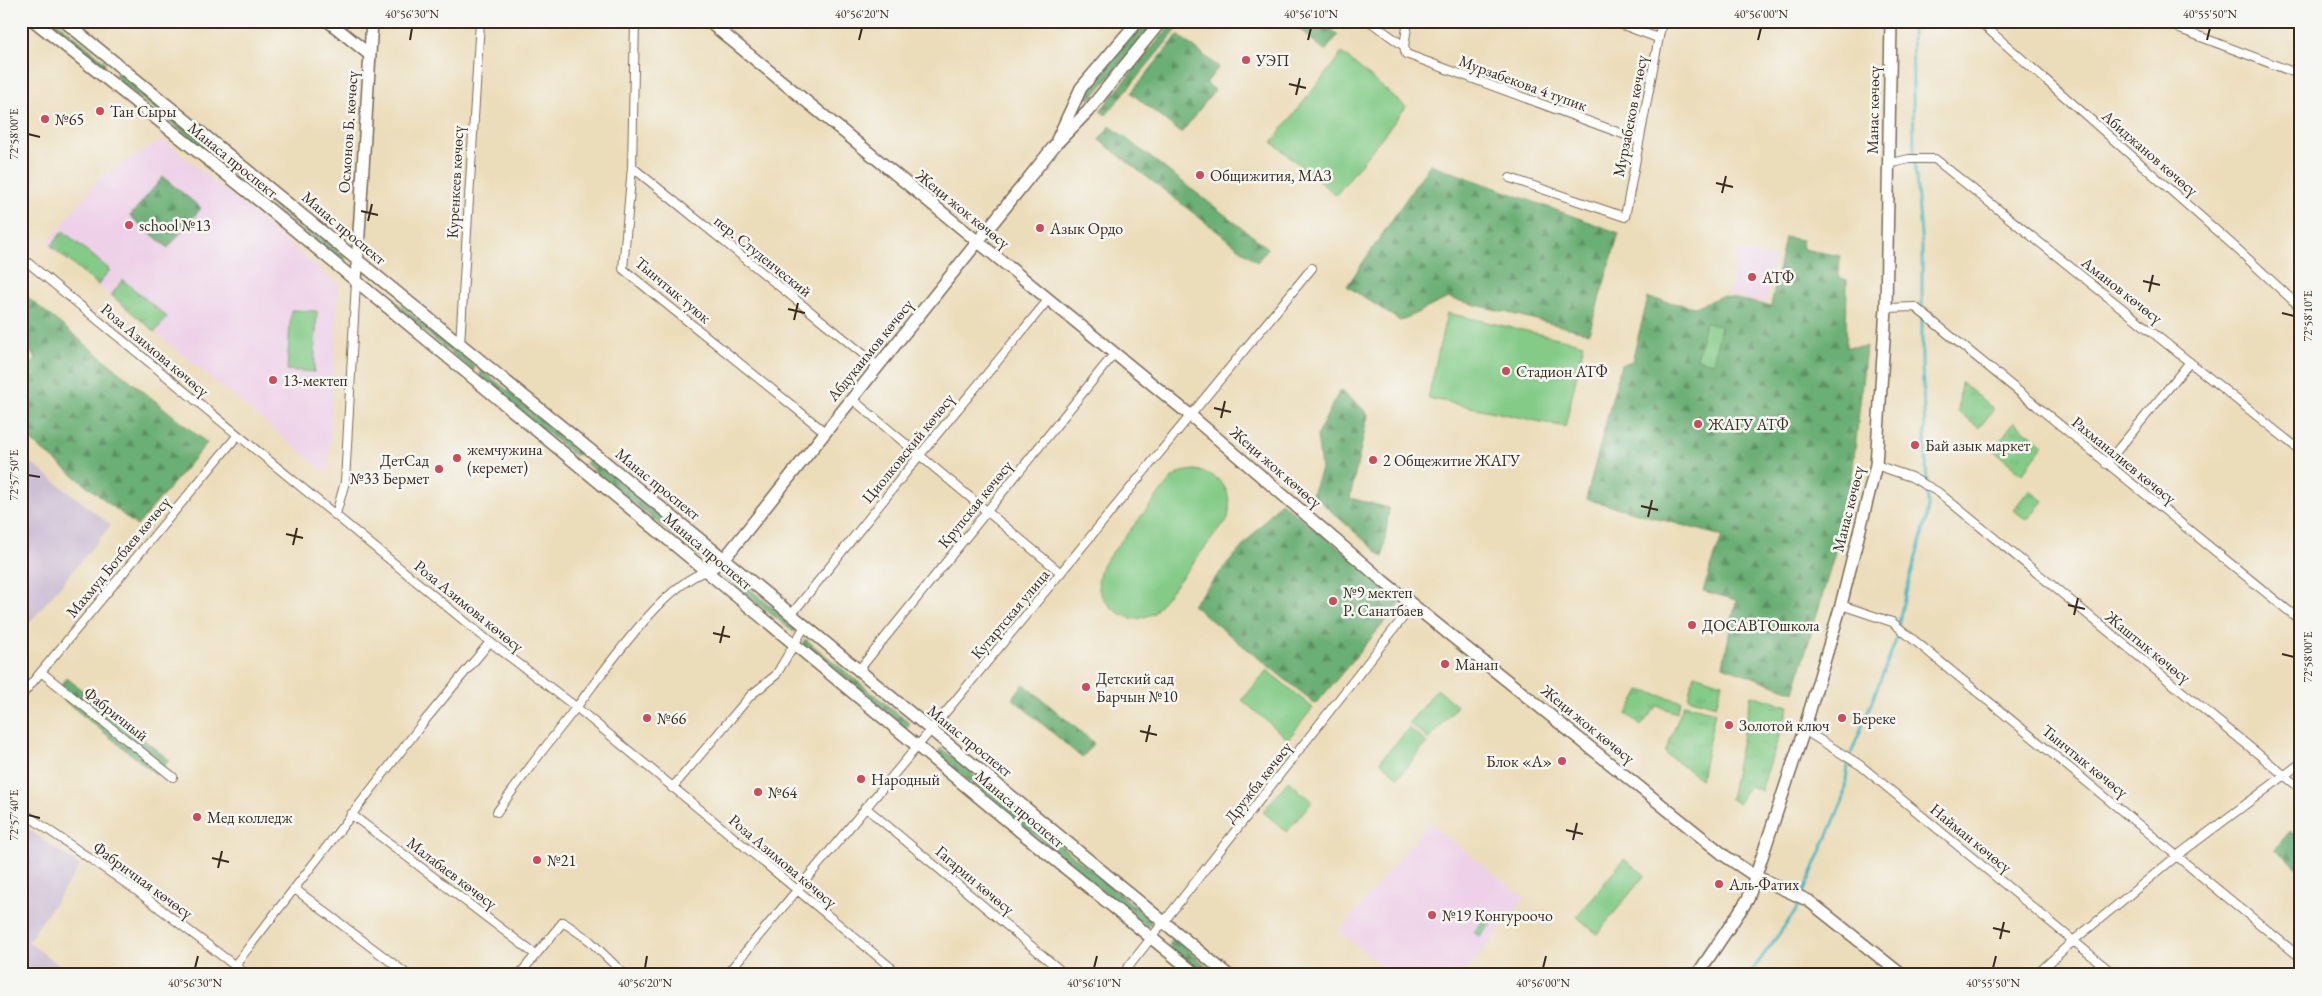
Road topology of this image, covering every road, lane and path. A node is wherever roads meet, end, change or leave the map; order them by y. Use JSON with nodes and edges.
{"nodes":[{"id":1,"x":34,"y":21,"type":"edge"},
{"id":2,"x":64,"y":21,"type":"edge"},
{"id":3,"x":328,"y":21,"type":"edge"},
{"id":4,"x":372,"y":21,"type":"edge"},
{"id":5,"x":480,"y":21,"type":"edge"},
{"id":6,"x":635,"y":21,"type":"edge"},
{"id":7,"x":708,"y":21,"type":"edge"},
{"id":8,"x":1138,"y":21,"type":"edge"},
{"id":9,"x":1161,"y":21,"type":"edge"},
{"id":10,"x":1369,"y":21,"type":"edge"},
{"id":11,"x":1408,"y":21,"type":"edge"},
{"id":12,"x":1612,"y":21,"type":"edge"},
{"id":13,"x":1662,"y":21,"type":"edge"},
{"id":14,"x":1890,"y":21,"type":"edge"},
{"id":15,"x":1979,"y":21,"type":"edge"},
{"id":16,"x":2183,"y":21,"type":"edge"},
{"id":17,"x":1658,"y":38,"type":"junction"},
{"id":18,"x":1404,"y":46,"type":"junction"},
{"id":19,"x":370,"y":55,"type":"junction"},
{"id":20,"x":115,"y":62,"type":"junction"},
{"id":21,"x":103,"y":76,"type":"junction"},
{"id":22,"x":2301,"y":76,"type":"edge"},
{"id":23,"x":1639,"y":140,"type":"junction"},
{"id":24,"x":1055,"y":145,"type":"junction"},
{"id":25,"x":218,"y":146,"type":"junction"},
{"id":26,"x":207,"y":160,"type":"junction"},
{"id":27,"x":1888,"y":164,"type":"junction"},
{"id":28,"x":632,"y":167,"type":"junction"},
{"id":29,"x":1510,"y":178,"type":"dead end"},
{"id":30,"x":273,"y":191,"type":"junction"},
{"id":31,"x":262,"y":203,"type":"junction"},
{"id":32,"x":979,"y":241,"type":"junction"},
{"id":33,"x":21,"y":257,"type":"edge"},
{"id":34,"x":357,"y":260,"type":"junction"},
{"id":35,"x":1312,"y":268,"type":"dead end"},
{"id":36,"x":356,"y":282,"type":"junction"},
{"id":37,"x":1048,"y":300,"type":"junction"},
{"id":38,"x":2300,"y":306,"type":"edge"},
{"id":39,"x":1886,"y":308,"type":"junction"},
{"id":40,"x":460,"y":344,"type":"junction"},
{"id":41,"x":1114,"y":354,"type":"junction"},
{"id":42,"x":2190,"y":362,"type":"junction"},
{"id":43,"x":484,"y":363,"type":"junction"},
{"id":44,"x":878,"y":366,"type":"junction"},
{"id":45,"x":472,"y":378,"type":"junction"},
{"id":46,"x":852,"y":399,"type":"junction"},
{"id":47,"x":1190,"y":414,"type":"junction"},
{"id":48,"x":825,"y":432,"type":"junction"},
{"id":49,"x":237,"y":436,"type":"junction"},
{"id":50,"x":588,"y":448,"type":"junction"},
{"id":51,"x":2301,"y":451,"type":"edge"},
{"id":52,"x":919,"y":456,"type":"junction"},
{"id":53,"x":576,"y":464,"type":"junction"},
{"id":54,"x":2106,"y":464,"type":"junction"},
{"id":55,"x":1876,"y":466,"type":"junction"},
{"id":56,"x":986,"y":512,"type":"junction"},
{"id":57,"x":336,"y":514,"type":"junction"},
{"id":58,"x":724,"y":559,"type":"junction"},
{"id":59,"x":706,"y":571,"type":"junction"},
{"id":60,"x":1061,"y":573,"type":"junction"},
{"id":61,"x":1413,"y":605,"type":"junction"},
{"id":62,"x":1841,"y":605,"type":"junction"},
{"id":63,"x":791,"y":614,"type":"junction"},
{"id":64,"x":2301,"y":621,"type":"edge"},
{"id":65,"x":804,"y":626,"type":"junction"},
{"id":66,"x":490,"y":642,"type":"junction"},
{"id":67,"x":794,"y":644,"type":"junction"},
{"id":68,"x":858,"y":671,"type":"junction"},
{"id":69,"x":41,"y":672,"type":"junction"},
{"id":70,"x":21,"y":696,"type":"edge"},
{"id":71,"x":576,"y":707,"type":"junction"},
{"id":72,"x":931,"y":730,"type":"junction"},
{"id":73,"x":1804,"y":730,"type":"junction"},
{"id":74,"x":918,"y":746,"type":"junction"},
{"id":75,"x":2301,"y":763,"type":"edge"},
{"id":76,"x":2285,"y":776,"type":"junction"},
{"id":77,"x":173,"y":777,"type":"dead end"},
{"id":78,"x":672,"y":788,"type":"junction"},
{"id":79,"x":2301,"y":789,"type":"edge"},
{"id":80,"x":865,"y":807,"type":"junction"},
{"id":81,"x":21,"y":810,"type":"edge"},
{"id":82,"x":496,"y":812,"type":"dead end"},
{"id":83,"x":351,"y":814,"type":"junction"},
{"id":84,"x":2178,"y":855,"type":"junction"},
{"id":85,"x":1755,"y":876,"type":"junction"},
{"id":86,"x":295,"y":889,"type":"junction"},
{"id":87,"x":796,"y":890,"type":"junction"},
{"id":88,"x":1165,"y":922,"type":"junction"},
{"id":89,"x":1153,"y":938,"type":"junction"},
{"id":90,"x":2073,"y":941,"type":"junction"},
{"id":91,"x":536,"y":955,"type":"junction"},
{"id":92,"x":2301,"y":958,"type":"edge"},
{"id":93,"x":235,"y":965,"type":"junction"},
{"id":94,"x":1699,"y":974,"type":"edge"},
{"id":95,"x":247,"y":975,"type":"edge"},
{"id":96,"x":408,"y":975,"type":"edge"},
{"id":97,"x":519,"y":975,"type":"edge"},
{"id":98,"x":625,"y":975,"type":"edge"},
{"id":99,"x":726,"y":975,"type":"edge"},
{"id":100,"x":900,"y":975,"type":"edge"},
{"id":101,"x":1066,"y":975,"type":"edge"},
{"id":102,"x":1122,"y":975,"type":"edge"},
{"id":103,"x":1197,"y":975,"type":"edge"},
{"id":104,"x":1228,"y":975,"type":"edge"},
{"id":105,"x":1902,"y":975,"type":"edge"},
{"id":106,"x":2036,"y":975,"type":"edge"},
{"id":107,"x":2115,"y":975,"type":"edge"}],
"edges":[{"from":1,"to":21,"type":"main road","name":"Манаса проспект"},
{"from":2,"to":20,"type":"main road","name":"Манас проспект"},
{"from":3,"to":19,"type":"main road"},
{"from":4,"to":19,"type":"main road","name":"Осмонов Б. көчөсү"},
{"from":5,"to":40,"type":"street","name":"Куренкеев көчөсү"},
{"from":6,"to":28,"type":"street","name":"Тынчтык туюк"},
{"from":7,"to":32,"type":"main road","name":"Жеңи жок көчөсү"},
{"from":8,"to":24,"type":"main road","name":"Абдукаимов көчөсү"},
{"from":9,"to":24,"type":"main road","name":"Абдукаимов көчөсү"},
{"from":10,"to":18,"type":"street"},
{"from":11,"to":18,"type":"street"},
{"from":12,"to":17,"type":"street"},
{"from":13,"to":17,"type":"street","name":"Мурзабеков көчөсү"},
{"from":14,"to":27,"type":"main road","name":"Манас көчөсү"},
{"from":15,"to":38,"type":"street","name":"Абиджанов көчөсү"},
{"from":16,"to":22,"type":"street"},
{"from":17,"to":23,"type":"street","name":"Мурзабеков көчөсү"},
{"from":18,"to":23,"type":"street","name":"Мурзабекова 4 тупик"},
{"from":19,"to":34,"type":"main road","name":"Осмонов Б. көчөсү"},
{"from":20,"to":21,"type":"main road"},
{"from":20,"to":25,"type":"main road","name":"Манас проспект"},
{"from":21,"to":26,"type":"main road","name":"Манаса проспект"},
{"from":23,"to":29,"type":"street","name":"Мурзабеков көчөсү"},
{"from":24,"to":32,"type":"main road","name":"Абдукаимов көчөсү"},
{"from":25,"to":26,"type":"main road"},
{"from":25,"to":30,"type":"main road","name":"Манас проспект"},
{"from":26,"to":31,"type":"main road","name":"Манаса проспект"},
{"from":27,"to":39,"type":"main road","name":"Манас көчөсү"},
{"from":27,"to":42,"type":"street","name":"Аманов көчөсү"},
{"from":28,"to":44,"type":"street","name":"пер. Студенческий"},
{"from":28,"to":48,"type":"street","name":"Тынчтык туюк"},
{"from":30,"to":31,"type":"main road"},
{"from":30,"to":34,"type":"main road","name":"Манас проспект"},
{"from":31,"to":36,"type":"main road","name":"Манаса проспект"},
{"from":32,"to":37,"type":"main road","name":"Жеңи жок көчөсү"},
{"from":32,"to":44,"type":"main road","name":"Абдукаимов көчөсү"},
{"from":33,"to":49,"type":"street","name":"Роза Азимова көчөсү"},
{"from":34,"to":36,"type":"main road","name":"Осмонов Б. көчөсү"},
{"from":34,"to":40,"type":"main road","name":"Манас проспект"},
{"from":35,"to":47,"type":"street","name":"Кугартская улица"},
{"from":36,"to":45,"type":"main road","name":"Манаса проспект"},
{"from":36,"to":57,"type":"street","name":"Осмонов Б. көчөсү"},
{"from":37,"to":41,"type":"main road","name":"Жеңи жок көчөсү"},
{"from":37,"to":52,"type":"street","name":"Циолковский көчөсү"},
{"from":39,"to":54,"type":"street","name":"Рахманалиев көчөсү"},
{"from":39,"to":55,"type":"main road","name":"Манас көчөсү"},
{"from":40,"to":43,"type":"main road","name":"Манас проспект"},
{"from":41,"to":47,"type":"main road","name":"Жеңи жок көчөсү"},
{"from":41,"to":56,"type":"street","name":"Крупская көчөсү"},
{"from":42,"to":51,"type":"street","name":"Аманов көчөсү"},
{"from":42,"to":54,"type":"street"},
{"from":43,"to":45,"type":"main road"},
{"from":43,"to":50,"type":"main road","name":"Манас проспект"},
{"from":44,"to":46,"type":"main road","name":"Абдукаимов көчөсү"},
{"from":45,"to":53,"type":"main road","name":"Манаса проспект"},
{"from":46,"to":48,"type":"main road","name":"Абдукаимов көчөсү"},
{"from":46,"to":52,"type":"street"},
{"from":47,"to":60,"type":"street","name":"Кугартская улица"},
{"from":47,"to":61,"type":"main road","name":"Жеңи жок көчөсү"},
{"from":48,"to":58,"type":"main road","name":"Абдукаимов көчөсү"},
{"from":49,"to":57,"type":"street","name":"Роза Азимова көчөсү"},
{"from":49,"to":69,"type":"street","name":"Махмуд Ботбаев көчөсү"},
{"from":50,"to":53,"type":"main road"},
{"from":50,"to":58,"type":"main road","name":"Манас проспект"},
{"from":52,"to":56,"type":"street"},
{"from":52,"to":63,"type":"street","name":"Циолковский көчөсү"},
{"from":53,"to":59,"type":"main road","name":"Манаса проспект"},
{"from":54,"to":64,"type":"street","name":"Рахманалиев көчөсү"},
{"from":55,"to":62,"type":"main road","name":"Манас көчөсү"},
{"from":55,"to":76,"type":"street","name":"Жаштык көчөсү"},
{"from":56,"to":60,"type":"street"},
{"from":56,"to":68,"type":"street","name":"Крупская көчөсү"},
{"from":57,"to":66,"type":"street","name":"Роза Азимова көчөсү"},
{"from":58,"to":59,"type":"main road","name":"Абдукаимов көчөсү"},
{"from":58,"to":63,"type":"main road","name":"Манас проспект"},
{"from":59,"to":67,"type":"main road","name":"Манаса проспект"},
{"from":59,"to":71,"type":"street"},
{"from":60,"to":72,"type":"street","name":"Кугартская улица"},
{"from":61,"to":85,"type":"main road","name":"Жеңи жок көчөсү"},
{"from":61,"to":88,"type":"street","name":"Дружба көчөсү"},
{"from":62,"to":73,"type":"main road","name":"Манас көчөсү"},
{"from":62,"to":84,"type":"street","name":"Тынчтык көчөсү"},
{"from":63,"to":65,"type":"main road","name":"Манас проспект"},
{"from":65,"to":67,"type":"street"},
{"from":65,"to":68,"type":"main road","name":"Манас проспект"},
{"from":66,"to":71,"type":"street","name":"Роза Азимова көчөсү"},
{"from":66,"to":83,"type":"street"},
{"from":67,"to":74,"type":"main road","name":"Манаса проспект"},
{"from":67,"to":78,"type":"street"},
{"from":68,"to":72,"type":"main road","name":"Манас проспект"},
{"from":69,"to":70,"type":"street","name":"Махмуд Ботбаев көчөсү"},
{"from":69,"to":77,"type":"street","name":"Фабричный"},
{"from":71,"to":78,"type":"street","name":"Роза Азимова көчөсү"},
{"from":71,"to":82,"type":"street"},
{"from":72,"to":74,"type":"street","name":"Кугартская улица"},
{"from":72,"to":88,"type":"main road","name":"Манас проспект"},
{"from":73,"to":85,"type":"main road","name":"Манас көчөсү"},
{"from":73,"to":90,"type":"street","name":"Найман көчөсү"},
{"from":74,"to":80,"type":"street","name":"Кугартская улица"},
{"from":74,"to":89,"type":"main road","name":"Манаса проспект"},
{"from":75,"to":76,"type":"street"},
{"from":76,"to":79,"type":"street","name":"Жаштык көчөсү"},
{"from":76,"to":84,"type":"street"},
{"from":78,"to":87,"type":"street","name":"Роза Азимова көчөсү"},
{"from":80,"to":87,"type":"street","name":"Кугартская улица"},
{"from":80,"to":101,"type":"street","name":"Гагарин көчөсү"},
{"from":81,"to":93,"type":"street","name":"Фабричная көчөсү"},
{"from":83,"to":86,"type":"street"},
{"from":83,"to":91,"type":"street","name":"Малабаев көчөсү"},
{"from":84,"to":90,"type":"street"},
{"from":84,"to":92,"type":"street","name":"Тынчтык көчөсү"},
{"from":85,"to":94,"type":"main road","name":"Манас көчөсү"},
{"from":85,"to":105,"type":"main road","name":"Жеңи жок көчөсү"},
{"from":86,"to":93,"type":"street"},
{"from":86,"to":96,"type":"street"},
{"from":87,"to":99,"type":"street","name":"Кугартская улица"},
{"from":87,"to":100,"type":"street","name":"Роза Азимова көчөсү"},
{"from":88,"to":89,"type":"street","name":"Дружба көчөсү"},
{"from":88,"to":104,"type":"main road","name":"Манас проспект"},
{"from":89,"to":102,"type":"street","name":"Дружба көчөсү"},
{"from":89,"to":103,"type":"main road","name":"Манаса проспект"},
{"from":90,"to":106,"type":"street"},
{"from":90,"to":107,"type":"street","name":"Найман көчөсү"},
{"from":91,"to":97,"type":"street"},
{"from":91,"to":98,"type":"street"},
{"from":93,"to":95,"type":"street","name":"Фабричная көчөсү"}]}
